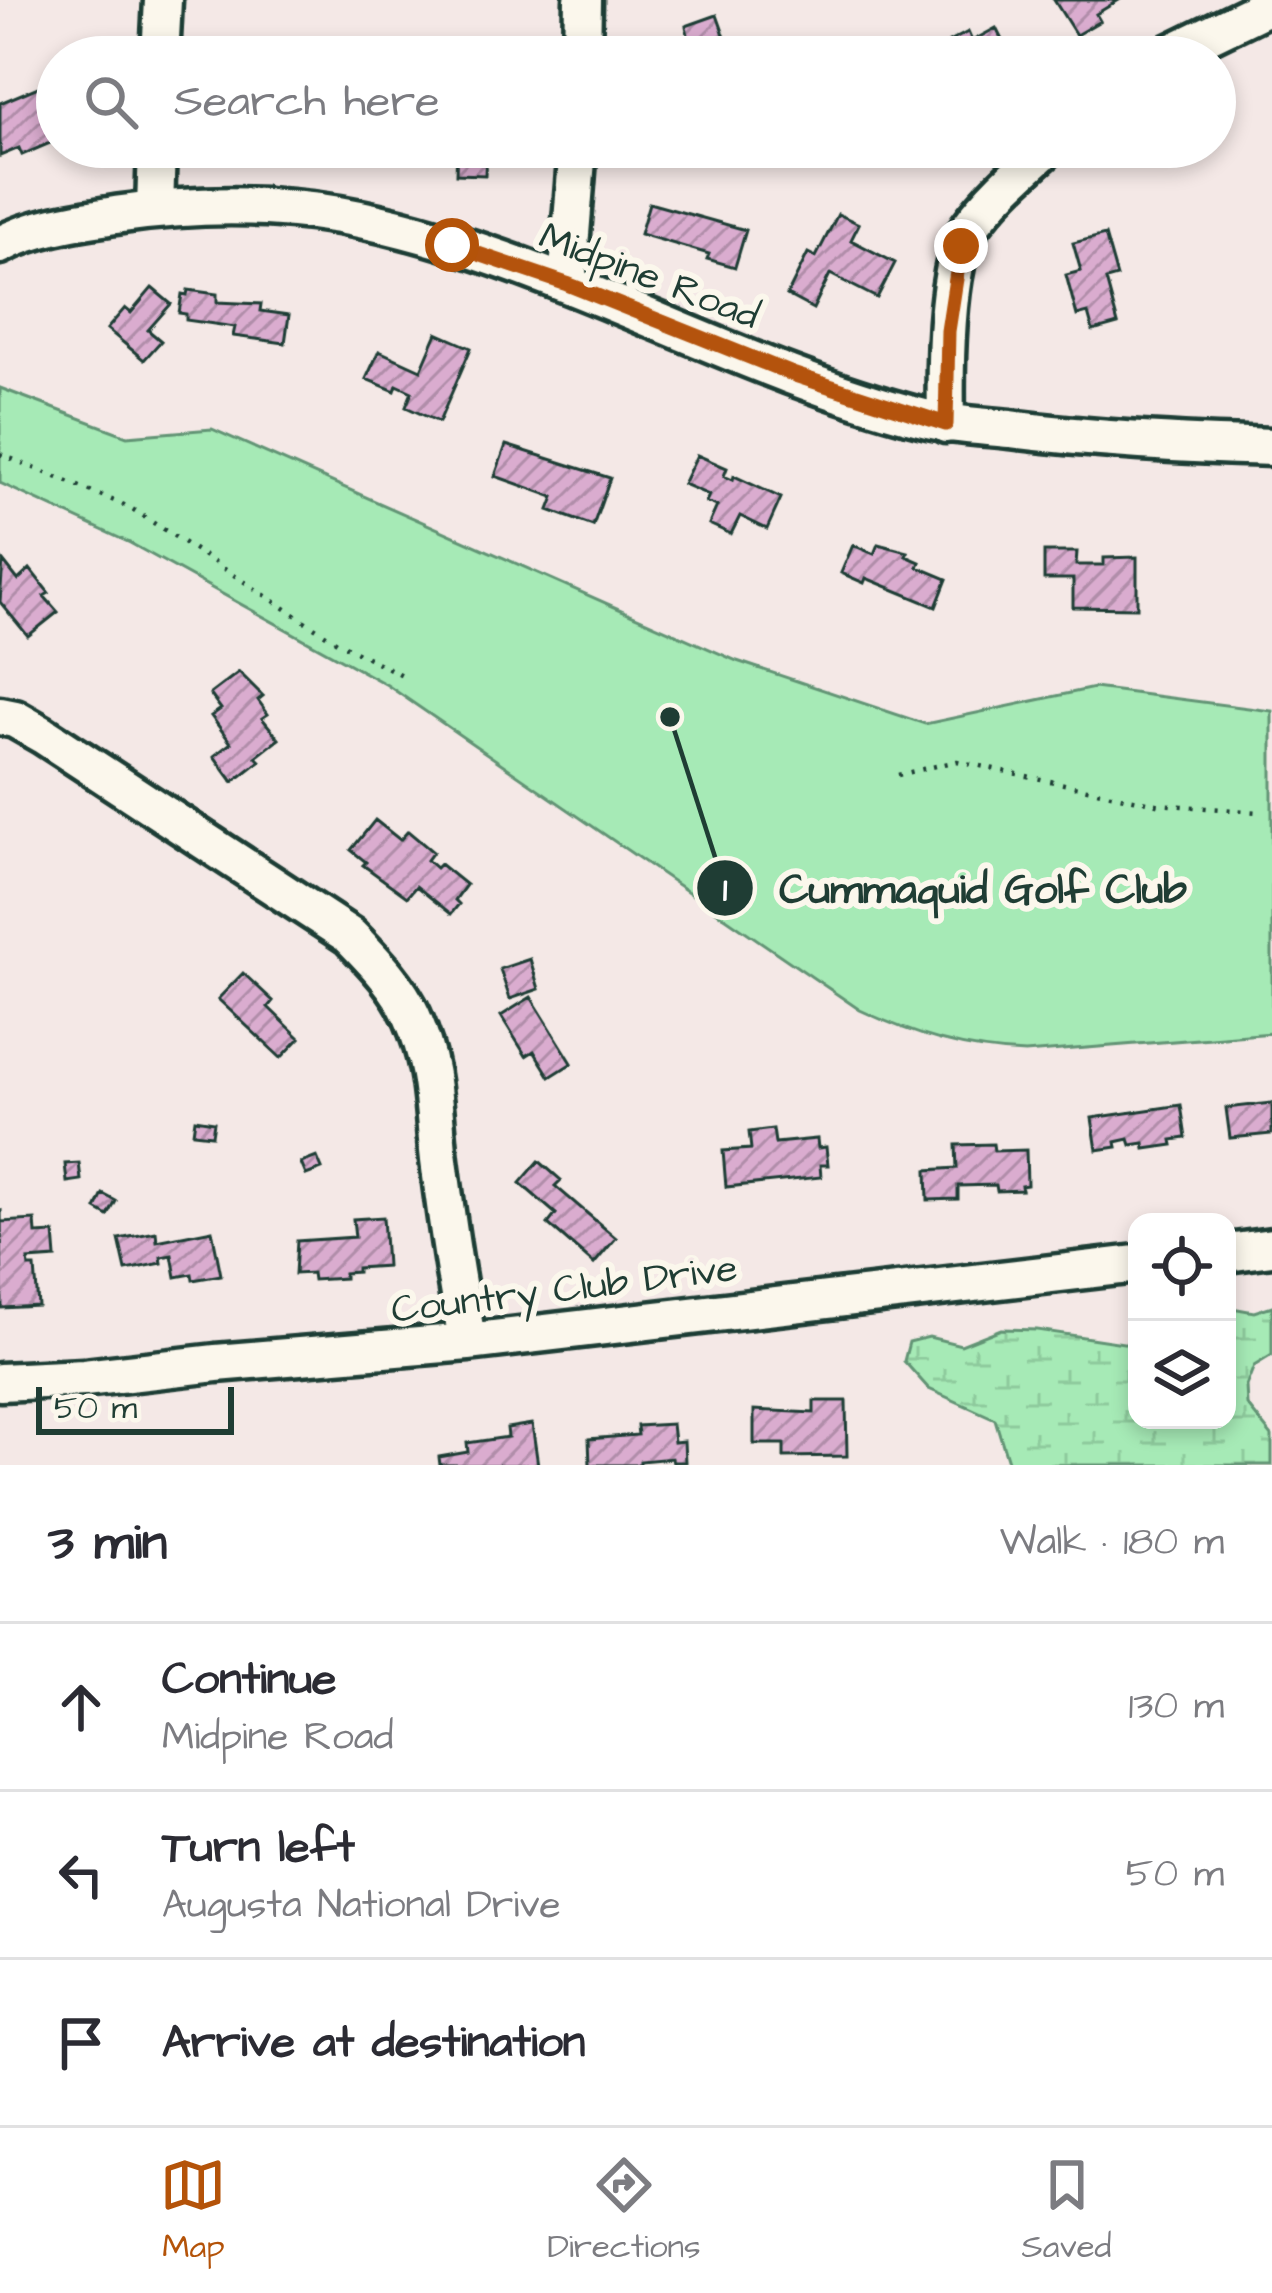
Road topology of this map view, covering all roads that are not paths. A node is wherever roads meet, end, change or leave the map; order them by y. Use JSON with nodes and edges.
{"nodes":[{"id":1,"x":134,"y":0,"type":"edge"},
{"id":2,"x":584,"y":0,"type":"edge"},
{"id":3,"x":1272,"y":4,"type":"edge"},
{"id":4,"x":161,"y":29,"type":"edge"},
{"id":5,"x":583,"y":36,"type":"edge"},
{"id":6,"x":1206,"y":36,"type":"edge"},
{"id":7,"x":156,"y":168,"type":"edge"},
{"id":8,"x":576,"y":168,"type":"edge"},
{"id":9,"x":1025,"y":168,"type":"edge"},
{"id":10,"x":155,"y":209,"type":"junction"},
{"id":11,"x":0,"y":245,"type":"edge"},
{"id":12,"x":567,"y":284,"type":"junction"},
{"id":13,"x":946,"y":424,"type":"junction"},
{"id":14,"x":1272,"y":447,"type":"edge"},
{"id":15,"x":0,"y":716,"type":"edge"},
{"id":16,"x":1272,"y":1247,"type":"edge"},
{"id":17,"x":1236,"y":1252,"type":"edge"},
{"id":18,"x":1128,"y":1265,"type":"edge"},
{"id":19,"x":468,"y":1342,"type":"junction"},
{"id":20,"x":0,"y":1382,"type":"edge"}],
"edges":[{"from":1,"to":4,"type":"street"},
{"from":2,"to":5,"type":"street"},
{"from":3,"to":6,"type":"street"},
{"from":7,"to":10,"type":"street"},
{"from":8,"to":12,"type":"street"},
{"from":9,"to":13,"type":"street"},
{"from":10,"to":11,"type":"street","name":"Midpine Road"},
{"from":10,"to":12,"type":"street","name":"Midpine Road"},
{"from":12,"to":13,"type":"street","name":"Midpine Road"},
{"from":13,"to":14,"type":"street","name":"Midpine Road"},
{"from":15,"to":19,"type":"street"},
{"from":16,"to":17,"type":"street"},
{"from":18,"to":19,"type":"street","name":"Country Club Drive"},
{"from":19,"to":20,"type":"street","name":"Country Club Drive"}]}
